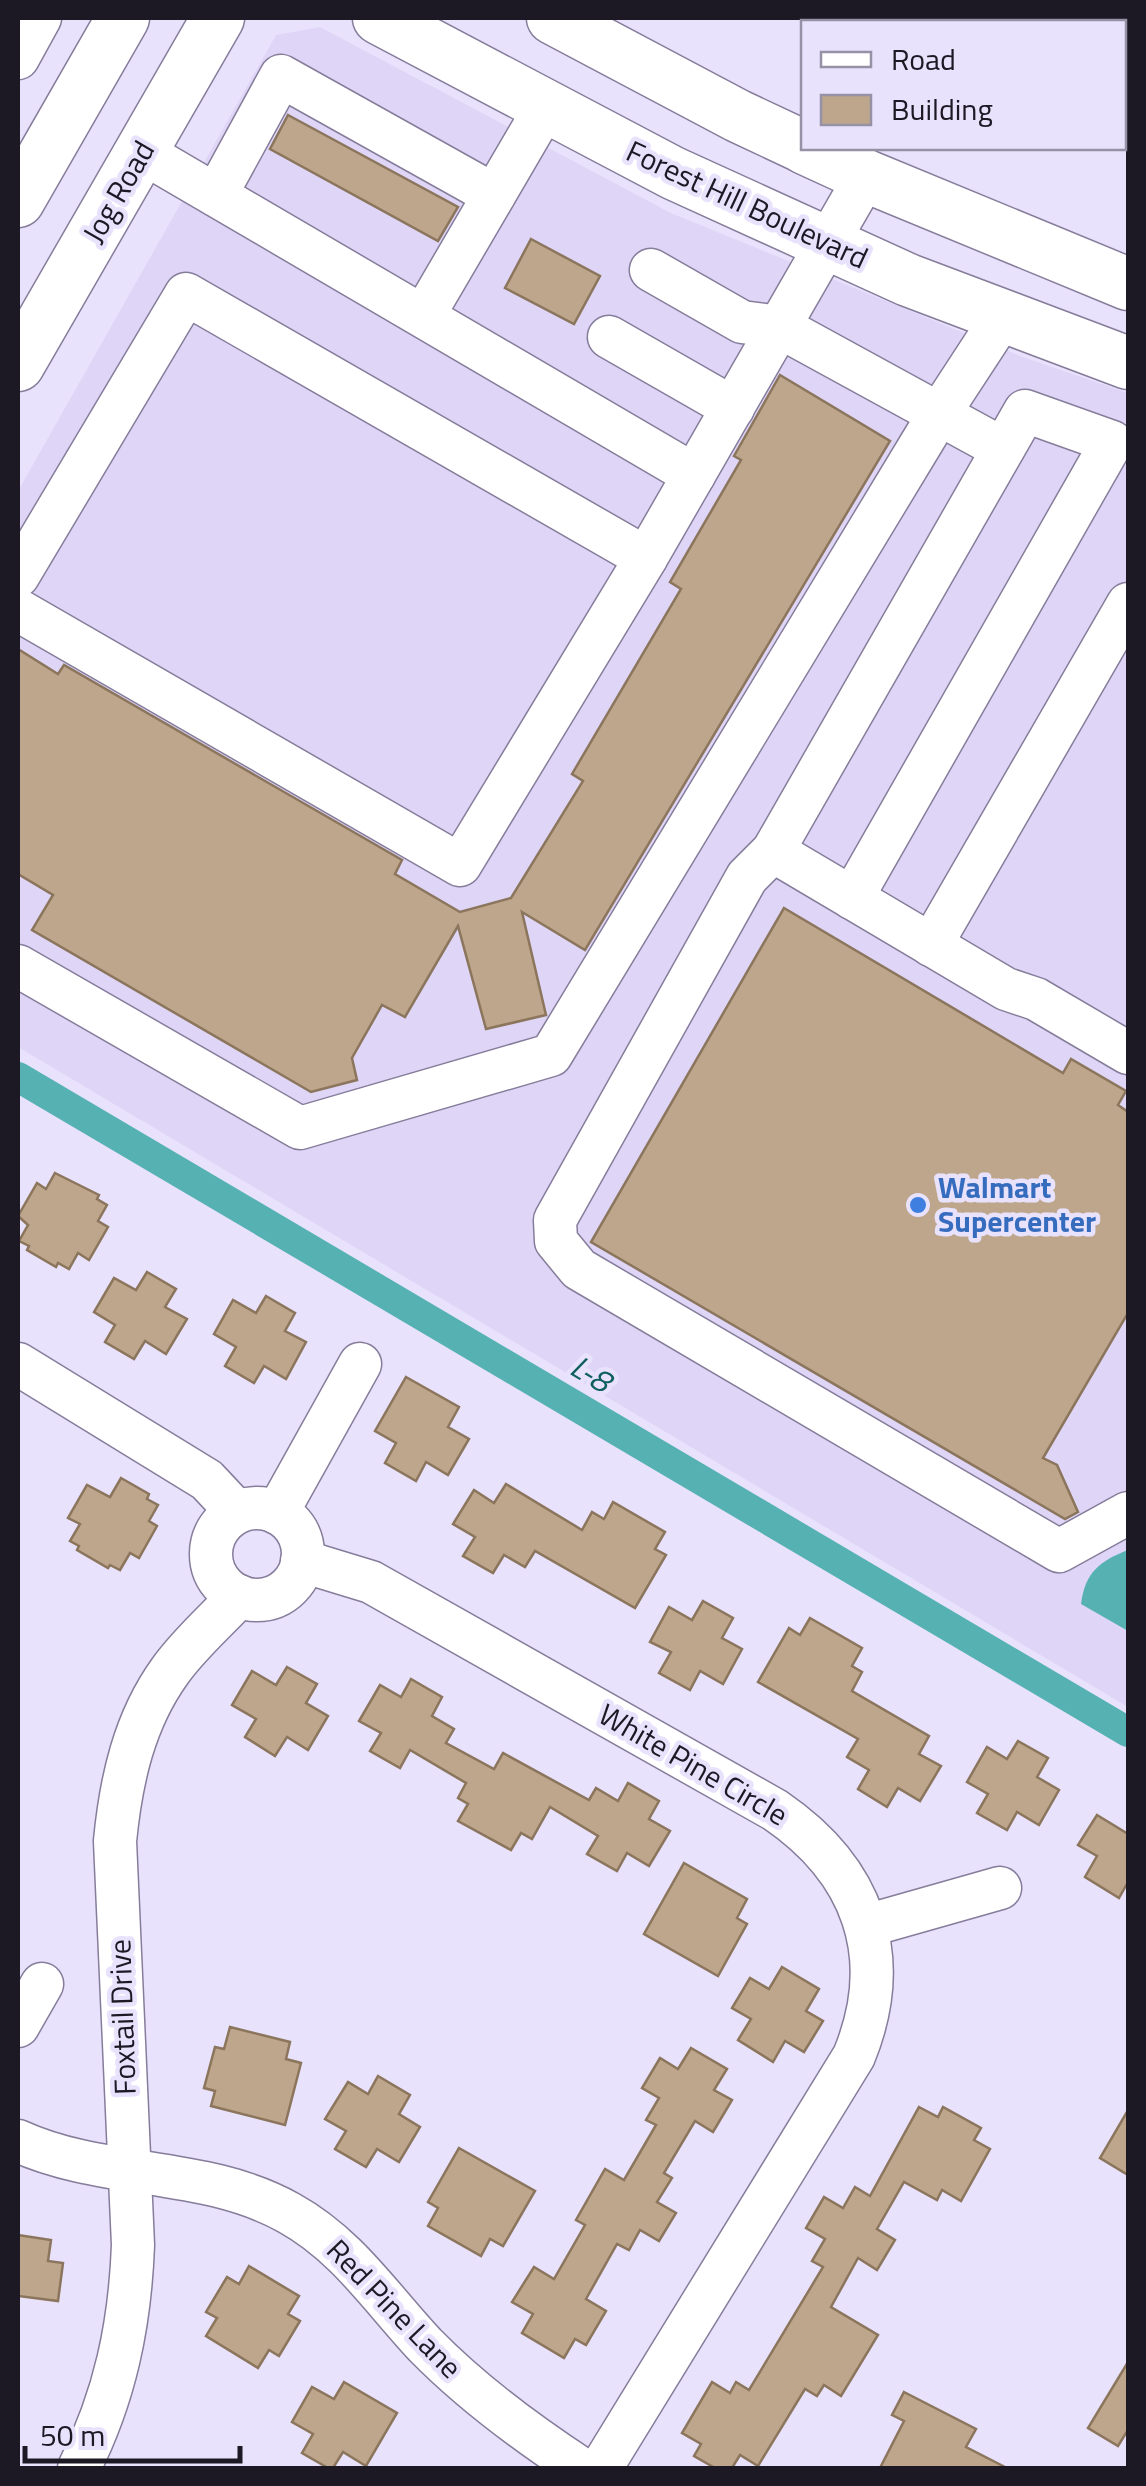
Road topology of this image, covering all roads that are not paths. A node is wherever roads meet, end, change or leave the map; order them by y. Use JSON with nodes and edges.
{"nodes":[{"id":1,"x":40,"y":18,"type":"edge"},
{"id":2,"x":123,"y":18,"type":"edge"},
{"id":3,"x":218,"y":18,"type":"edge"},
{"id":4,"x":379,"y":18,"type":"edge"},
{"id":5,"x":552,"y":18,"type":"edge"},
{"id":6,"x":18,"y":58,"type":"edge"},
{"id":7,"x":544,"y":108,"type":"junction"},
{"id":8,"x":801,"y":146,"type":"edge"},
{"id":9,"x":810,"y":150,"type":"edge"},
{"id":10,"x":142,"y":152,"type":"junction"},
{"id":11,"x":866,"y":176,"type":"junction"},
{"id":12,"x":494,"y":194,"type":"junction"},
{"id":13,"x":216,"y":195,"type":"junction"},
{"id":14,"x":18,"y":202,"type":"edge"},
{"id":15,"x":828,"y":244,"type":"junction"},
{"id":16,"x":651,"y":270,"type":"dead end"},
{"id":17,"x":1128,"y":284,"type":"edge"},
{"id":18,"x":424,"y":315,"type":"junction"},
{"id":19,"x":1003,"y":316,"type":"junction"},
{"id":20,"x":780,"y":327,"type":"junction"},
{"id":21,"x":610,"y":337,"type":"dead end"},
{"id":22,"x":1104,"y":349,"type":"edge"},
{"id":23,"x":1128,"y":362,"type":"edge"},
{"id":24,"x":18,"y":366,"type":"edge"},
{"id":25,"x":733,"y":408,"type":"junction"},
{"id":26,"x":939,"y":414,"type":"junction"},
{"id":27,"x":1004,"y":449,"type":"junction"},
{"id":28,"x":694,"y":475,"type":"junction"},
{"id":29,"x":646,"y":558,"type":"junction"},
{"id":30,"x":18,"y":576,"type":"edge"},
{"id":31,"x":1128,"y":604,"type":"edge"},
{"id":32,"x":18,"y":610,"type":"edge"},
{"id":33,"x":772,"y":852,"type":"junction"},
{"id":34,"x":852,"y":898,"type":"junction"},
{"id":35,"x":931,"y":945,"type":"junction"},
{"id":36,"x":18,"y":966,"type":"edge"},
{"id":37,"x":1128,"y":1053,"type":"edge"},
{"id":38,"x":18,"y":1364,"type":"edge"},
{"id":39,"x":360,"y":1364,"type":"dead end"},
{"id":40,"x":258,"y":1512,"type":"junction"},
{"id":41,"x":1128,"y":1512,"type":"edge"},
{"id":42,"x":302,"y":1562,"type":"junction"},
{"id":43,"x":240,"y":1596,"type":"junction"},
{"id":44,"x":1000,"y":1888,"type":"dead end"},
{"id":45,"x":866,"y":1926,"type":"junction"},
{"id":46,"x":42,"y":1984,"type":"dead end"},
{"id":47,"x":18,"y":2026,"type":"edge"},
{"id":48,"x":18,"y":2141,"type":"edge"},
{"id":49,"x":129,"y":2168,"type":"junction"},
{"id":50,"x":80,"y":2468,"type":"edge"},
{"id":51,"x":580,"y":2468,"type":"edge"},
{"id":52,"x":600,"y":2468,"type":"edge"}],
"edges":[{"from":1,"to":6,"type":"street"},
{"from":2,"to":14,"type":"main road"},
{"from":3,"to":10,"type":"main road","name":"Jog Road"},
{"from":4,"to":7,"type":"main road","name":"Forest Hill Boulevard"},
{"from":5,"to":8,"type":"main road"},
{"from":7,"to":12,"type":"street"},
{"from":7,"to":15,"type":"main road","name":"Forest Hill Boulevard"},
{"from":9,"to":11,"type":"main road"},
{"from":10,"to":13,"type":"street"},
{"from":10,"to":24,"type":"main road","name":"Jog Road"},
{"from":11,"to":15,"type":"street"},
{"from":11,"to":17,"type":"main road"},
{"from":12,"to":13,"type":"street"},
{"from":12,"to":18,"type":"street"},
{"from":13,"to":18,"type":"street"},
{"from":15,"to":19,"type":"main road","name":"Forest Hill Boulevard"},
{"from":15,"to":20,"type":"street"},
{"from":16,"to":20,"type":"street"},
{"from":18,"to":28,"type":"street"},
{"from":19,"to":22,"type":"main road","name":"Forest Hill Boulevard"},
{"from":19,"to":26,"type":"street"},
{"from":20,"to":25,"type":"street"},
{"from":20,"to":26,"type":"street"},
{"from":21,"to":25,"type":"street"},
{"from":22,"to":23,"type":"main road","name":"Forest Hill Boulevard"},
{"from":25,"to":28,"type":"street"},
{"from":26,"to":27,"type":"street"},
{"from":26,"to":36,"type":"street"},
{"from":27,"to":33,"type":"street"},
{"from":27,"to":34,"type":"street"},
{"from":28,"to":29,"type":"street"},
{"from":29,"to":30,"type":"street"},
{"from":29,"to":32,"type":"street"},
{"from":31,"to":35,"type":"street"},
{"from":33,"to":34,"type":"street"},
{"from":33,"to":41,"type":"street"},
{"from":34,"to":35,"type":"street"},
{"from":35,"to":37,"type":"street"},
{"from":38,"to":40,"type":"street"},
{"from":39,"to":40,"type":"street"},
{"from":40,"to":42,"type":"street"},
{"from":40,"to":43,"type":"street"},
{"from":42,"to":43,"type":"street"},
{"from":42,"to":45,"type":"street","name":"White Pine Circle"},
{"from":43,"to":49,"type":"street","name":"Foxtail Drive"},
{"from":44,"to":45,"type":"street"},
{"from":45,"to":52,"type":"street","name":"White Pine Circle"},
{"from":46,"to":47,"type":"street"},
{"from":48,"to":49,"type":"street","name":"Red Pine Lane"},
{"from":49,"to":50,"type":"street","name":"Foxtail Drive"},
{"from":49,"to":51,"type":"street","name":"Red Pine Lane"}]}
